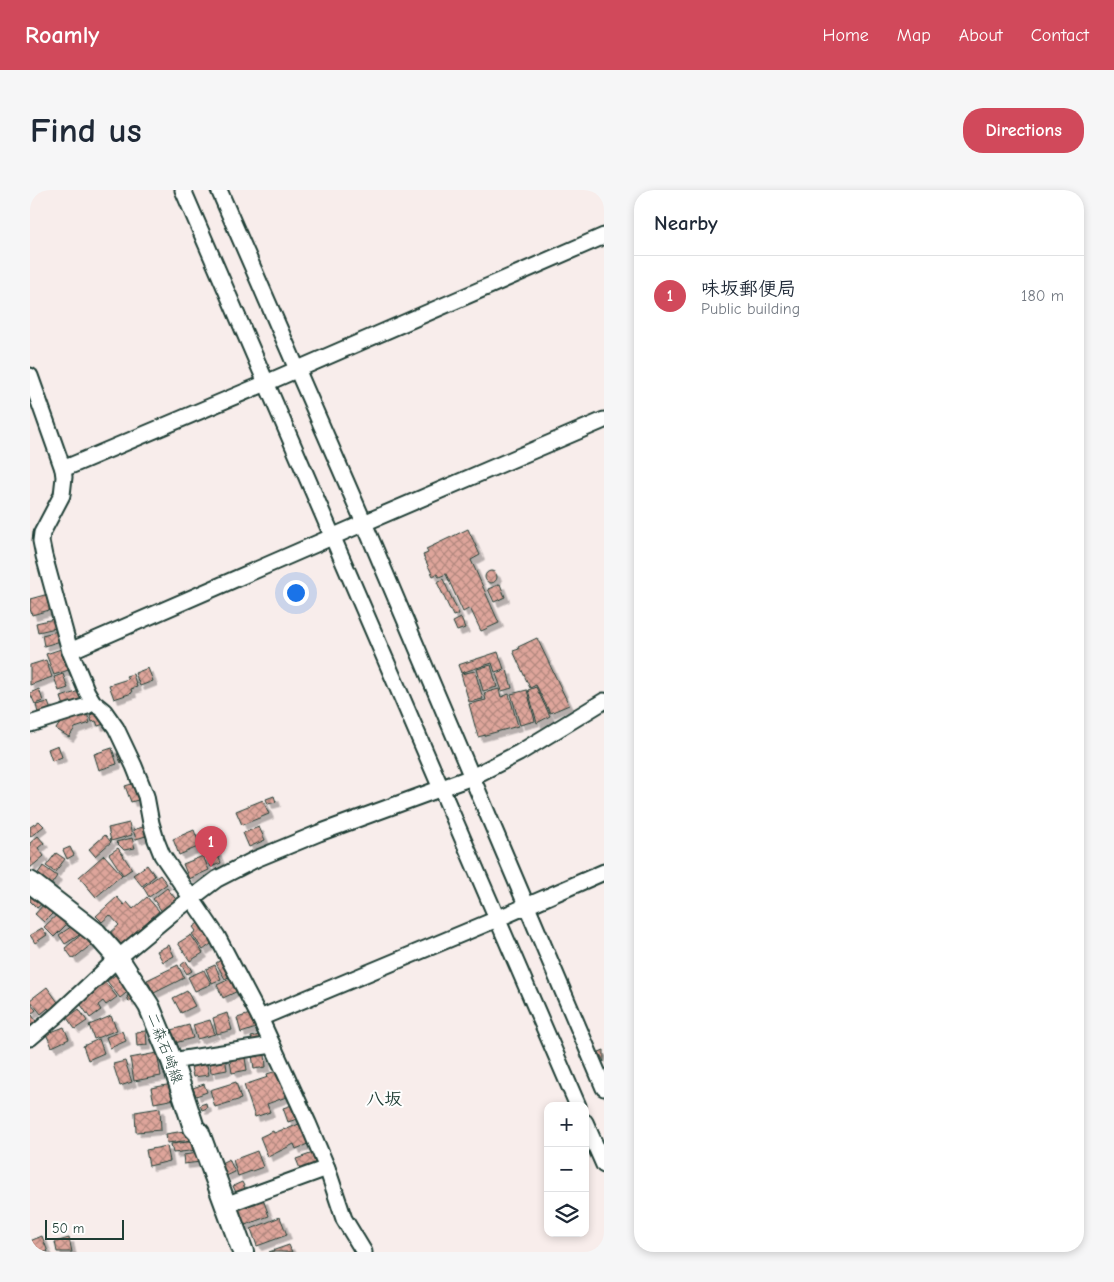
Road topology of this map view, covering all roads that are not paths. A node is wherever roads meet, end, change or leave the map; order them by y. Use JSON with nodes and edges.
{"nodes":[{"id":1,"x":183,"y":190,"type":"edge"},
{"id":2,"x":219,"y":190,"type":"edge"},
{"id":3,"x":604,"y":236,"type":"edge"},
{"id":4,"x":296,"y":370,"type":"junction"},
{"id":5,"x":30,"y":376,"type":"edge"},
{"id":6,"x":266,"y":383,"type":"junction"},
{"id":7,"x":604,"y":420,"type":"edge"},
{"id":8,"x":63,"y":469,"type":"junction"},
{"id":9,"x":364,"y":523,"type":"junction"},
{"id":10,"x":36,"y":533,"type":"edge"},
{"id":11,"x":332,"y":536,"type":"junction"},
{"id":12,"x":70,"y":651,"type":"junction"},
{"id":13,"x":604,"y":701,"type":"edge"},
{"id":14,"x":93,"y":702,"type":"junction"},
{"id":15,"x":30,"y":724,"type":"edge"},
{"id":16,"x":472,"y":777,"type":"junction"},
{"id":17,"x":441,"y":789,"type":"junction"},
{"id":18,"x":604,"y":872,"type":"edge"},
{"id":19,"x":30,"y":882,"type":"edge"},
{"id":20,"x":192,"y":898,"type":"junction"},
{"id":21,"x":526,"y":905,"type":"junction"},
{"id":22,"x":497,"y":919,"type":"junction"},
{"id":23,"x":118,"y":958,"type":"junction"},
{"id":24,"x":260,"y":1018,"type":"junction"},
{"id":25,"x":30,"y":1038,"type":"edge"},
{"id":26,"x":272,"y":1045,"type":"junction"},
{"id":27,"x":172,"y":1061,"type":"junction"},
{"id":28,"x":604,"y":1088,"type":"edge"},
{"id":29,"x":576,"y":1102,"type":"edge"},
{"id":30,"x":589,"y":1131,"type":"edge"},
{"id":31,"x":604,"y":1165,"type":"edge"},
{"id":32,"x":327,"y":1168,"type":"junction"},
{"id":33,"x":226,"y":1206,"type":"junction"},
{"id":34,"x":243,"y":1252,"type":"edge"},
{"id":35,"x":364,"y":1252,"type":"edge"}],
"edges":[{"from":1,"to":6,"type":"street"},
{"from":2,"to":4,"type":"street"},
{"from":3,"to":4,"type":"street"},
{"from":4,"to":6,"type":"street"},
{"from":4,"to":9,"type":"street"},
{"from":5,"to":8,"type":"street"},
{"from":6,"to":8,"type":"street"},
{"from":6,"to":11,"type":"street"},
{"from":7,"to":9,"type":"street"},
{"from":8,"to":10,"type":"street"},
{"from":9,"to":11,"type":"street"},
{"from":9,"to":16,"type":"street"},
{"from":10,"to":12,"type":"street"},
{"from":11,"to":12,"type":"street"},
{"from":11,"to":17,"type":"street"},
{"from":12,"to":14,"type":"street"},
{"from":13,"to":16,"type":"street"},
{"from":14,"to":15,"type":"street"},
{"from":14,"to":20,"type":"street"},
{"from":16,"to":17,"type":"street"},
{"from":16,"to":21,"type":"street"},
{"from":17,"to":20,"type":"street"},
{"from":17,"to":22,"type":"street"},
{"from":18,"to":21,"type":"street"},
{"from":19,"to":23,"type":"main road","name":"二森石崎線"},
{"from":20,"to":23,"type":"street"},
{"from":20,"to":24,"type":"street"},
{"from":21,"to":22,"type":"street"},
{"from":21,"to":28,"type":"street"},
{"from":22,"to":24,"type":"street"},
{"from":22,"to":29,"type":"street"},
{"from":23,"to":25,"type":"street"},
{"from":23,"to":27,"type":"main road","name":"二森石崎線"},
{"from":24,"to":26,"type":"street"},
{"from":26,"to":27,"type":"street"},
{"from":26,"to":32,"type":"street"},
{"from":27,"to":33,"type":"main road","name":"二森石崎線"},
{"from":30,"to":31,"type":"street"},
{"from":32,"to":33,"type":"street"},
{"from":32,"to":35,"type":"street"},
{"from":33,"to":34,"type":"main road","name":"二森石崎線"}]}
